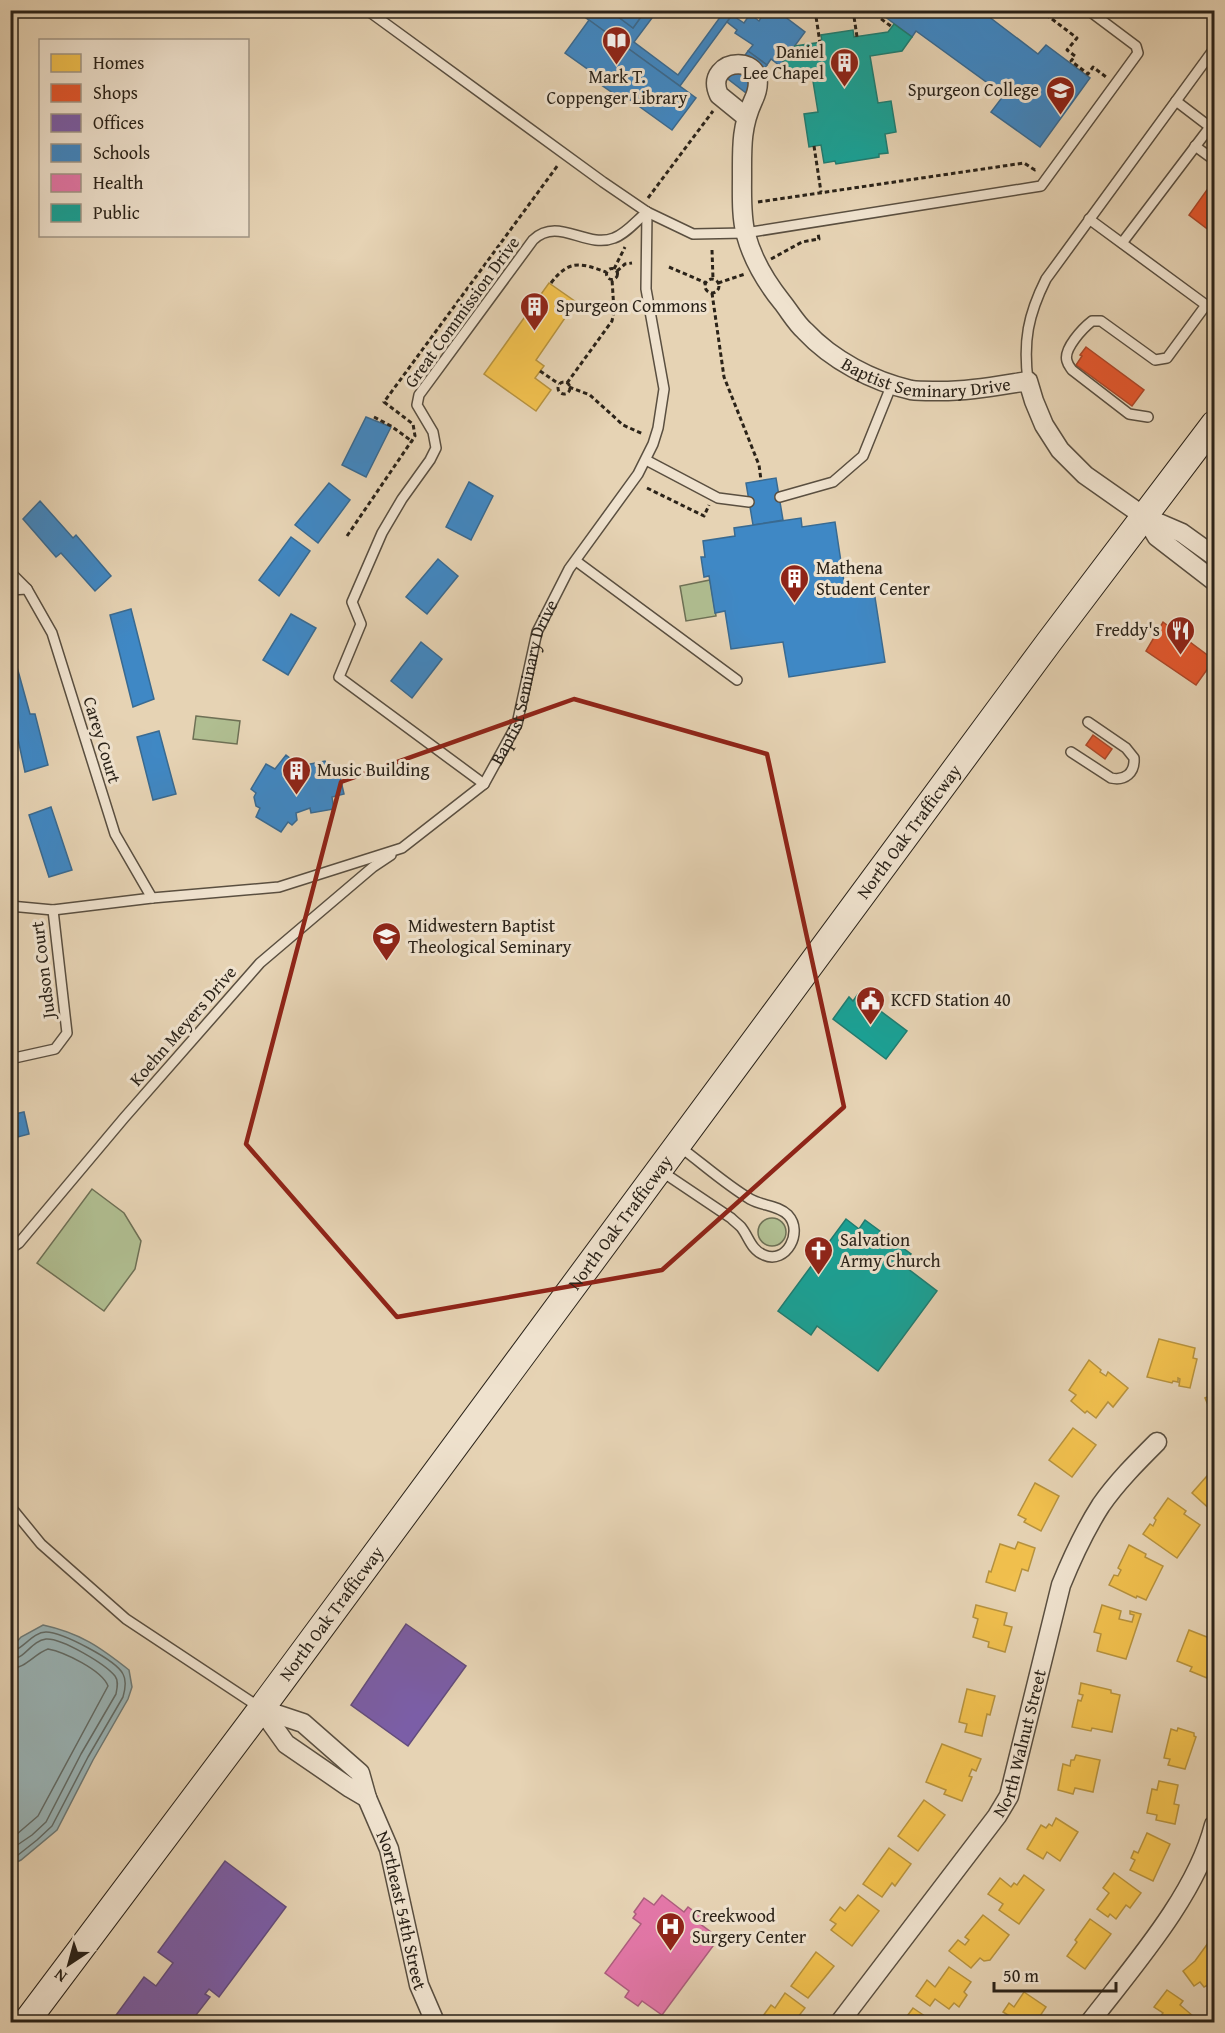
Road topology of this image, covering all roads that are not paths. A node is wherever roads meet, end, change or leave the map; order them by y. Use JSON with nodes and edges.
{"nodes":[{"id":1,"x":367,"y":10,"type":"edge"},
{"id":2,"x":1088,"y":10,"type":"edge"},
{"id":3,"x":1215,"y":49,"type":"edge"},
{"id":4,"x":1176,"y":101,"type":"junction"},
{"id":5,"x":746,"y":117,"type":"dead end"},
{"id":6,"x":1212,"y":124,"type":"edge"},
{"id":7,"x":1195,"y":146,"type":"junction"},
{"id":8,"x":1215,"y":160,"type":"edge"},
{"id":9,"x":647,"y":212,"type":"junction"},
{"id":10,"x":1089,"y":219,"type":"junction"},
{"id":11,"x":745,"y":233,"type":"junction"},
{"id":12,"x":1122,"y":243,"type":"junction"},
{"id":13,"x":1028,"y":381,"type":"junction"},
{"id":14,"x":892,"y":384,"type":"junction"},
{"id":15,"x":1148,"y":417,"type":"dead end"},
{"id":16,"x":1215,"y":424,"type":"edge"},
{"id":17,"x":646,"y":460,"type":"junction"},
{"id":18,"x":780,"y":497,"type":"dead end"},
{"id":19,"x":748,"y":502,"type":"dead end"},
{"id":20,"x":1145,"y":517,"type":"junction"},
{"id":21,"x":1215,"y":556,"type":"edge"},
{"id":22,"x":576,"y":561,"type":"junction"},
{"id":23,"x":10,"y":572,"type":"edge"},
{"id":24,"x":1215,"y":581,"type":"edge"},
{"id":25,"x":27,"y":589,"type":"junction"},
{"id":26,"x":10,"y":590,"type":"edge"},
{"id":27,"x":737,"y":680,"type":"dead end"},
{"id":28,"x":1088,"y":722,"type":"dead end"},
{"id":29,"x":1071,"y":752,"type":"dead end"},
{"id":30,"x":484,"y":784,"type":"junction"},
{"id":31,"x":402,"y":848,"type":"junction"},
{"id":32,"x":152,"y":898,"type":"junction"},
{"id":33,"x":10,"y":906,"type":"edge"},
{"id":34,"x":53,"y":910,"type":"junction"},
{"id":35,"x":10,"y":1059,"type":"edge"},
{"id":36,"x":677,"y":1145,"type":"junction"},
{"id":37,"x":659,"y":1169,"type":"junction"},
{"id":38,"x":10,"y":1249,"type":"edge"},
{"id":39,"x":1157,"y":1442,"type":"dead end"},
{"id":40,"x":10,"y":1506,"type":"edge"},
{"id":41,"x":261,"y":1709,"type":"junction"},
{"id":42,"x":367,"y":1798,"type":"junction"},
{"id":43,"x":1215,"y":1825,"type":"edge"},
{"id":44,"x":32,"y":2020,"type":"edge"},
{"id":45,"x":435,"y":2022,"type":"edge"},
{"id":46,"x":840,"y":2022,"type":"edge"},
{"id":47,"x":1090,"y":2022,"type":"edge"}],
"edges":[{"from":1,"to":9,"type":"lane"},
{"from":2,"to":11,"type":"lane"},
{"from":3,"to":4,"type":"lane"},
{"from":4,"to":6,"type":"lane"},
{"from":4,"to":10,"type":"lane"},
{"from":5,"to":11,"type":"street","name":"Baptist Seminary Drive"},
{"from":6,"to":7,"type":"lane"},
{"from":7,"to":8,"type":"lane"},
{"from":7,"to":12,"type":"lane"},
{"from":9,"to":11,"type":"lane"},
{"from":9,"to":17,"type":"lane","name":"Baptist Seminary Drive"},
{"from":9,"to":30,"type":"lane","name":"Great Commission Drive"},
{"from":10,"to":12,"type":"lane"},
{"from":10,"to":13,"type":"lane"},
{"from":11,"to":14,"type":"street","name":"Baptist Seminary Drive"},
{"from":12,"to":15,"type":"lane"},
{"from":13,"to":14,"type":"street","name":"Baptist Seminary Drive"},
{"from":13,"to":20,"type":"street","name":"Baptist Seminary Drive"},
{"from":14,"to":18,"type":"lane"},
{"from":16,"to":20,"type":"main road","name":"North Oak Trafficway"},
{"from":17,"to":19,"type":"lane"},
{"from":17,"to":22,"type":"lane","name":"Baptist Seminary Drive"},
{"from":20,"to":21,"type":"street","name":"Baptist Seminary Drive"},
{"from":20,"to":24,"type":"street","name":"Baptist Seminary Drive"},
{"from":20,"to":36,"type":"main road","name":"North Oak Trafficway"},
{"from":22,"to":27,"type":"lane"},
{"from":22,"to":30,"type":"lane","name":"Baptist Seminary Drive"},
{"from":23,"to":25,"type":"lane","name":"Carey Court"},
{"from":25,"to":26,"type":"lane"},
{"from":25,"to":32,"type":"lane","name":"Carey Court"},
{"from":28,"to":29,"type":"lane"},
{"from":30,"to":31,"type":"lane","name":"Baptist Seminary Drive"},
{"from":31,"to":32,"type":"lane","name":"Baptist Seminary Drive"},
{"from":31,"to":38,"type":"lane","name":"Koehn Meyers Drive"},
{"from":32,"to":34,"type":"lane","name":"Baptist Seminary Drive"},
{"from":33,"to":34,"type":"lane","name":"Baptist Seminary Drive"},
{"from":34,"to":35,"type":"lane","name":"Judson Court"},
{"from":36,"to":37,"type":"main road","name":"North Oak Trafficway"},
{"from":36,"to":37,"type":"lane"},
{"from":37,"to":41,"type":"main road","name":"North Oak Trafficway"},
{"from":39,"to":46,"type":"street","name":"North Walnut Street"},
{"from":40,"to":41,"type":"lane"},
{"from":41,"to":42,"type":"street"},
{"from":41,"to":42,"type":"street","name":"Northeast 54th Street"},
{"from":41,"to":44,"type":"main road","name":"North Oak Trafficway"},
{"from":42,"to":45,"type":"street","name":"Northeast 54th Street"},
{"from":43,"to":47,"type":"street"}]}
